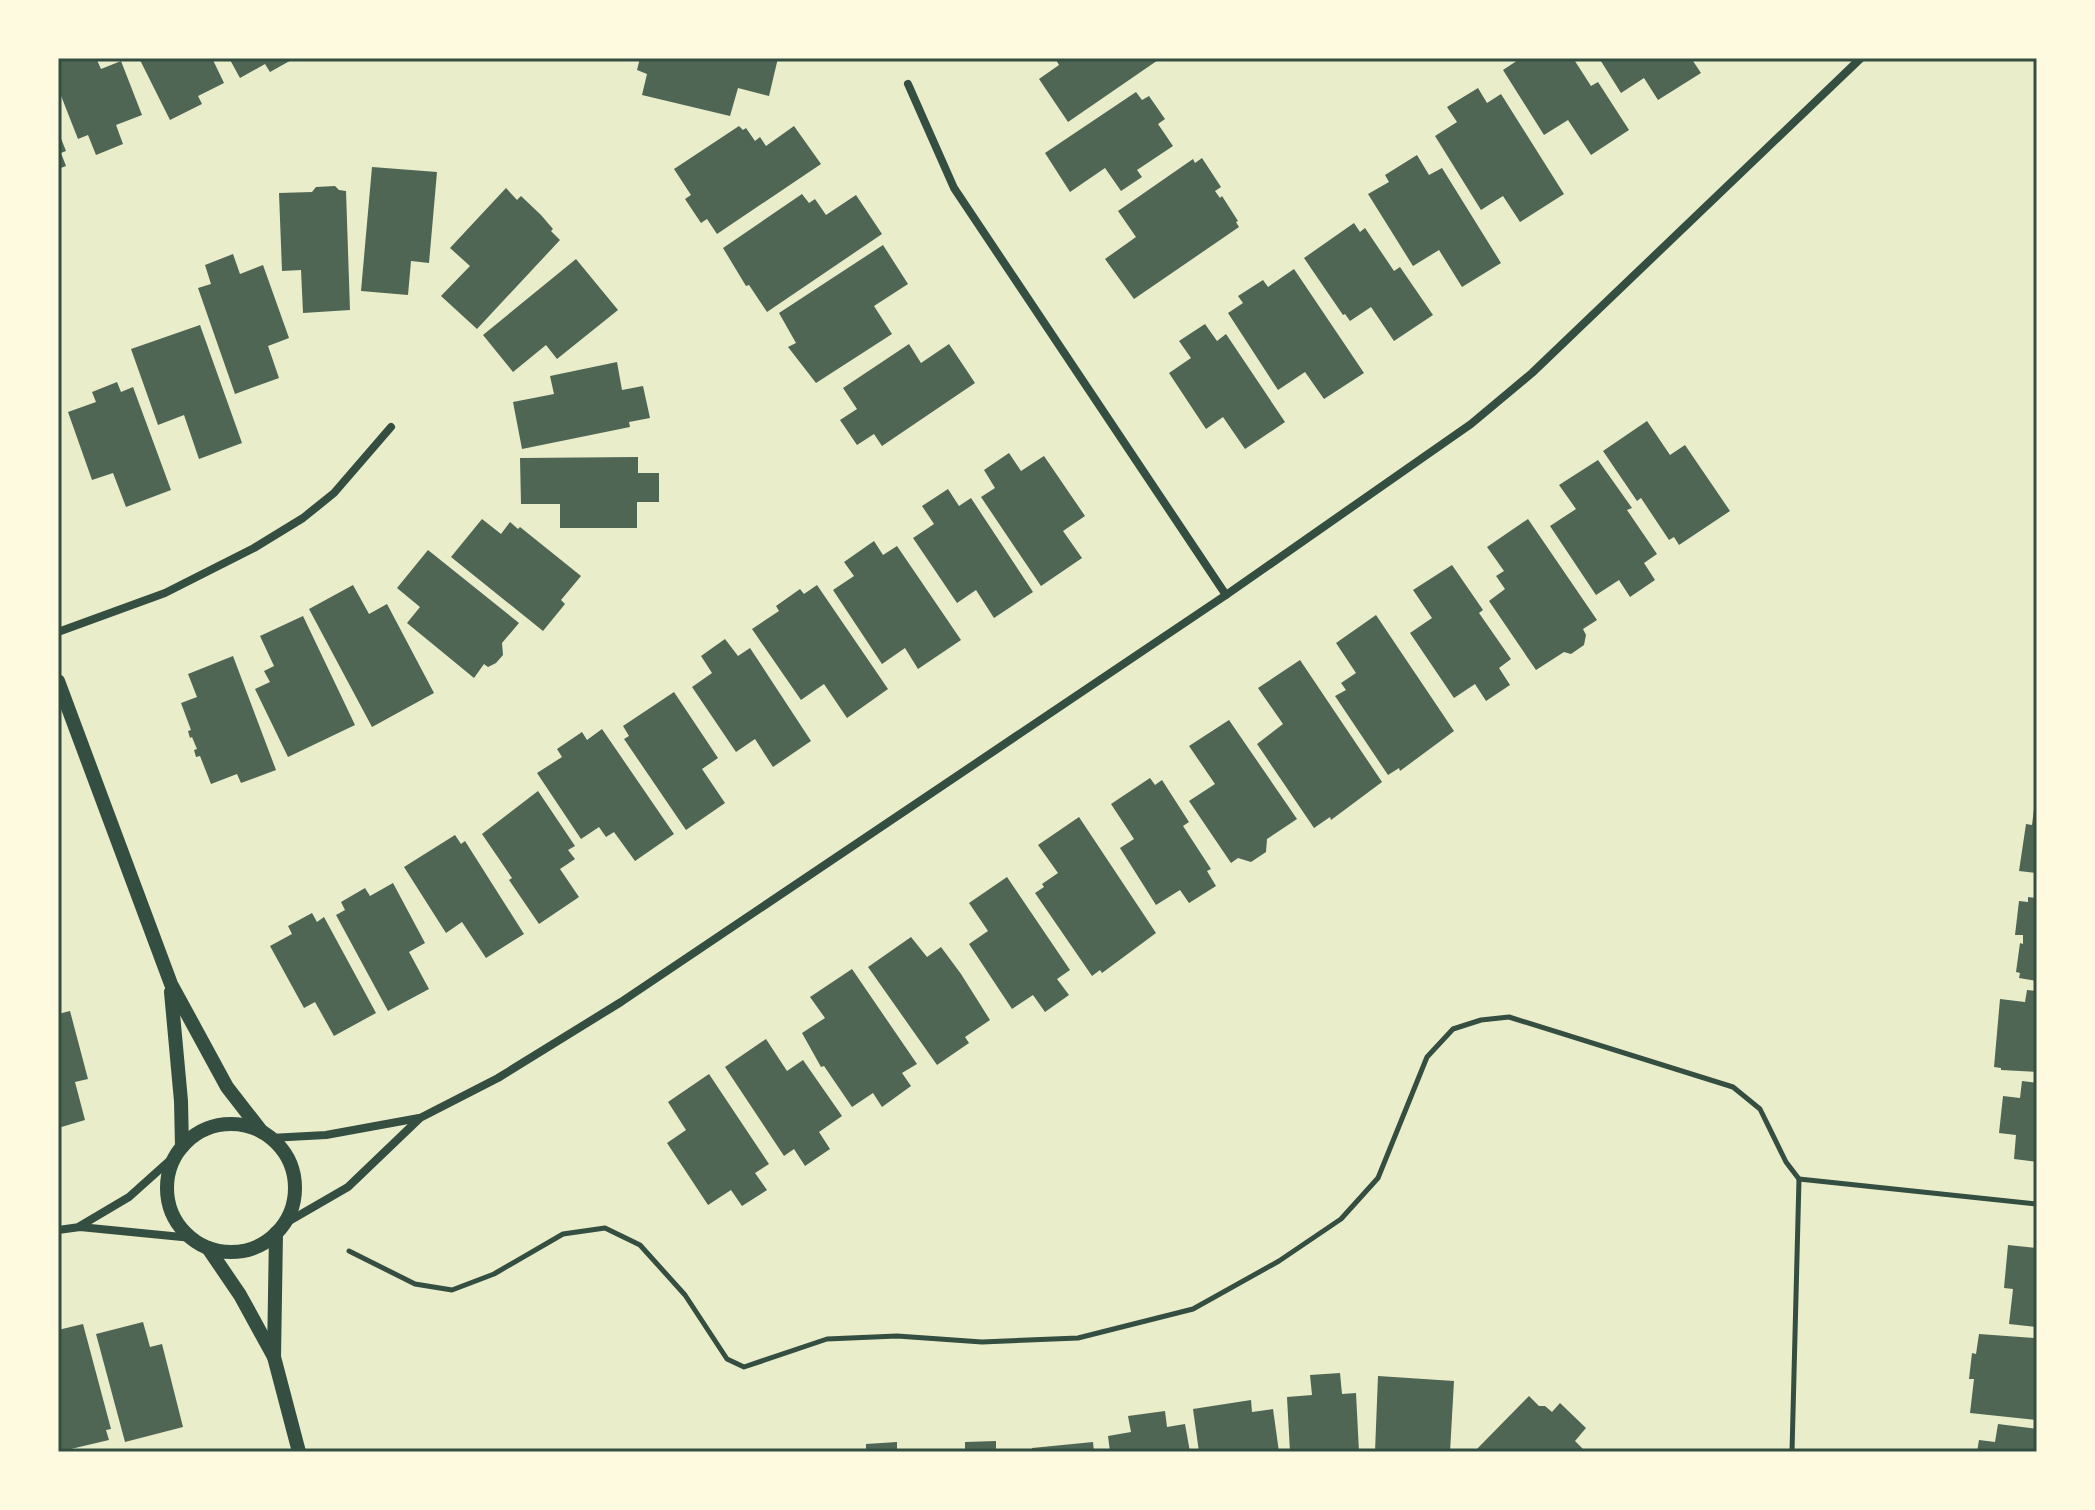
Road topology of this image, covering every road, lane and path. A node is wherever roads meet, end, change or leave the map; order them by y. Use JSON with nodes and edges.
{"nodes":[{"id":1,"x":1861,"y":58,"type":"edge"},
{"id":2,"x":908,"y":84,"type":"dead end"},
{"id":3,"x":391,"y":427,"type":"dead end"},
{"id":4,"x":1226,"y":595,"type":"junction"},
{"id":5,"x":58,"y":632,"type":"edge"},
{"id":6,"x":58,"y":681,"type":"edge"},
{"id":7,"x":171,"y":984,"type":"junction"},
{"id":8,"x":420,"y":1118,"type":"junction"},
{"id":9,"x":266,"y":1135,"type":"junction"},
{"id":10,"x":179,"y":1150,"type":"junction"},
{"id":11,"x":1799,"y":1179,"type":"junction"},
{"id":12,"x":2037,"y":1204,"type":"edge"},
{"id":13,"x":80,"y":1227,"type":"junction"},
{"id":14,"x":280,"y":1228,"type":"junction"},
{"id":15,"x":58,"y":1230,"type":"edge"},
{"id":16,"x":192,"y":1238,"type":"junction"},
{"id":17,"x":208,"y":1248,"type":"junction"},
{"id":18,"x":349,"y":1251,"type":"dead end"},
{"id":19,"x":274,"y":1357,"type":"junction"},
{"id":20,"x":299,"y":1452,"type":"edge"},
{"id":21,"x":1792,"y":1452,"type":"edge"}],
"edges":[{"from":1,"to":4,"type":"street"},
{"from":2,"to":4,"type":"street"},
{"from":3,"to":5,"type":"street"},
{"from":4,"to":8,"type":"street"},
{"from":6,"to":7,"type":"street"},
{"from":7,"to":9,"type":"street"},
{"from":7,"to":10,"type":"street"},
{"from":8,"to":9,"type":"street"},
{"from":8,"to":14,"type":"street"},
{"from":9,"to":10,"type":"street"},
{"from":9,"to":14,"type":"street"},
{"from":10,"to":13,"type":"street"},
{"from":10,"to":16,"type":"street"},
{"from":11,"to":12,"type":"path"},
{"from":11,"to":18,"type":"path"},
{"from":11,"to":21,"type":"path"},
{"from":13,"to":15,"type":"street"},
{"from":13,"to":16,"type":"street"},
{"from":14,"to":17,"type":"street"},
{"from":14,"to":19,"type":"street"},
{"from":16,"to":17,"type":"street"},
{"from":17,"to":19,"type":"street"},
{"from":19,"to":20,"type":"street"}]}
